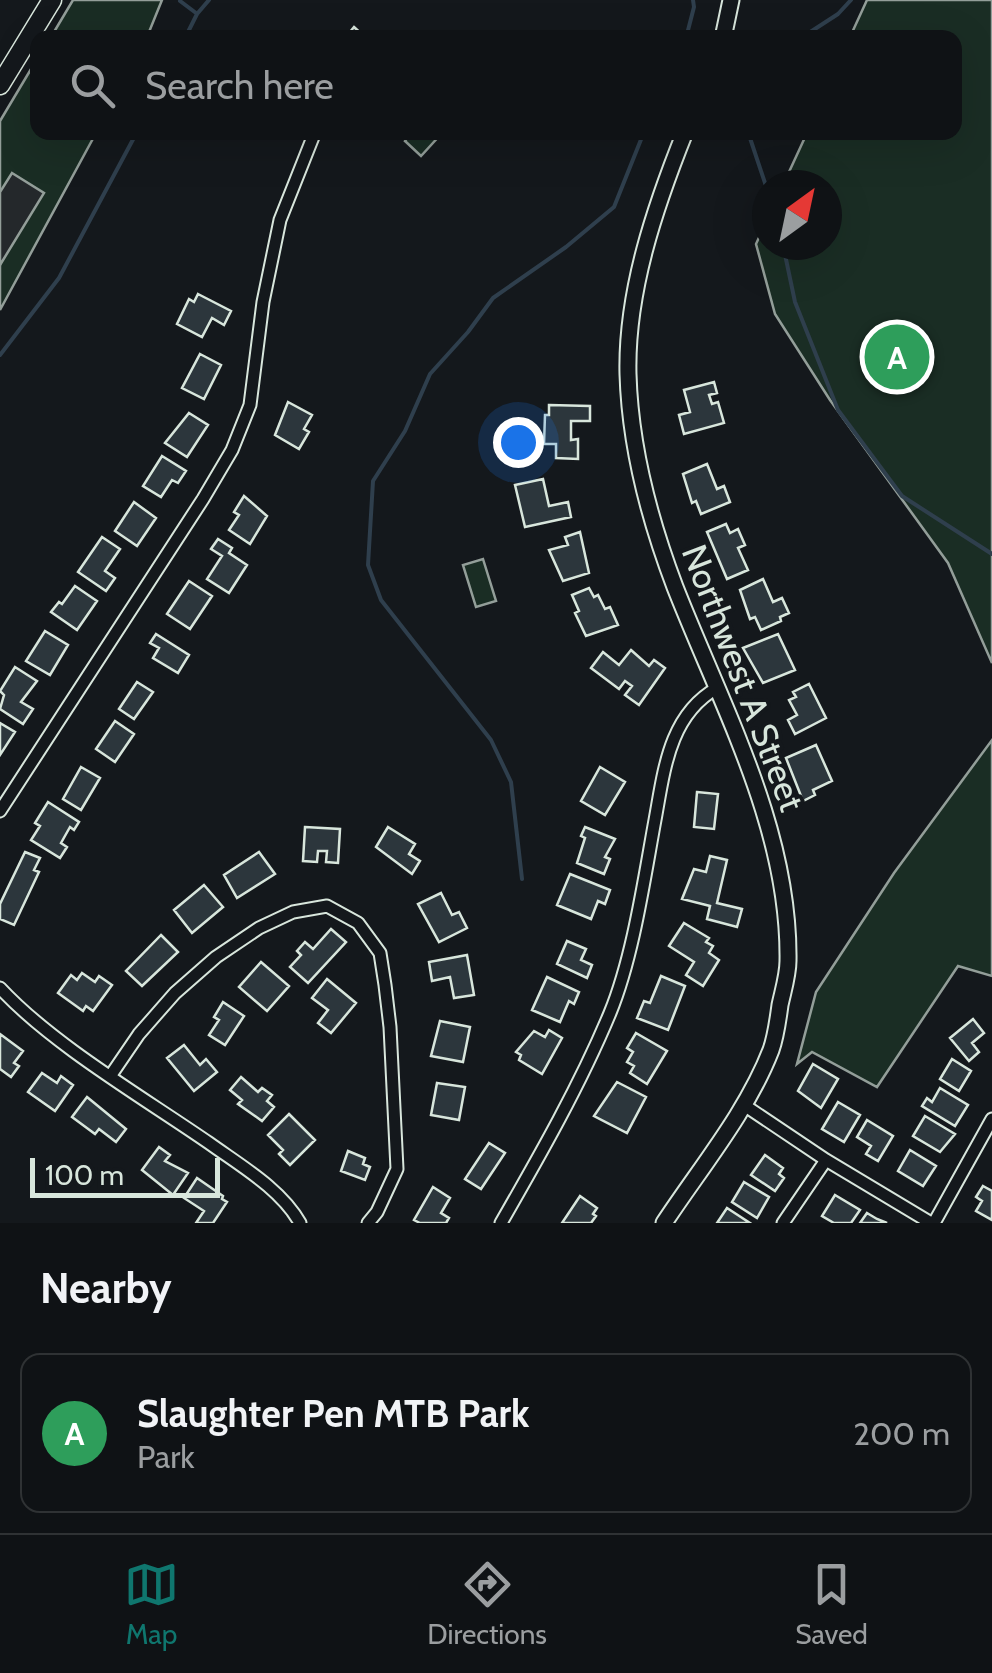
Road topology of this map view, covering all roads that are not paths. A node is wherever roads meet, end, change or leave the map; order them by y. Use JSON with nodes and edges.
{"nodes":[{"id":1,"x":52,"y":0,"type":"edge"},
{"id":2,"x":731,"y":0,"type":"edge"},
{"id":3,"x":34,"y":30,"type":"edge"},
{"id":4,"x":725,"y":30,"type":"edge"},
{"id":5,"x":30,"y":36,"type":"edge"},
{"id":6,"x":0,"y":86,"type":"edge"},
{"id":7,"x":311,"y":140,"type":"edge"},
{"id":8,"x":682,"y":140,"type":"edge"},
{"id":9,"x":718,"y":688,"type":"junction"},
{"id":10,"x":0,"y":810,"type":"edge"},
{"id":11,"x":0,"y":988,"type":"edge"},
{"id":12,"x":111,"y":1075,"type":"junction"},
{"id":13,"x":744,"y":1105,"type":"junction"},
{"id":14,"x":992,"y":1120,"type":"edge"},
{"id":15,"x":826,"y":1160,"type":"junction"},
{"id":16,"x":300,"y":1223,"type":"edge"},
{"id":17,"x":368,"y":1223,"type":"edge"},
{"id":18,"x":501,"y":1223,"type":"edge"},
{"id":19,"x":664,"y":1223,"type":"edge"},
{"id":20,"x":783,"y":1223,"type":"edge"},
{"id":21,"x":932,"y":1223,"type":"edge"}],
"edges":[{"from":1,"to":3,"type":"main road"},
{"from":2,"to":4,"type":"street"},
{"from":5,"to":6,"type":"main road"},
{"from":7,"to":10,"type":"street"},
{"from":8,"to":9,"type":"street","name":"Northwest A Street"},
{"from":9,"to":13,"type":"street","name":"Northwest A Street"},
{"from":9,"to":18,"type":"street"},
{"from":11,"to":12,"type":"street"},
{"from":12,"to":16,"type":"street"},
{"from":12,"to":17,"type":"street"},
{"from":13,"to":15,"type":"street"},
{"from":13,"to":19,"type":"street","name":"Northwest A Street"},
{"from":14,"to":21,"type":"street"},
{"from":15,"to":20,"type":"street"},
{"from":15,"to":21,"type":"street"}]}
